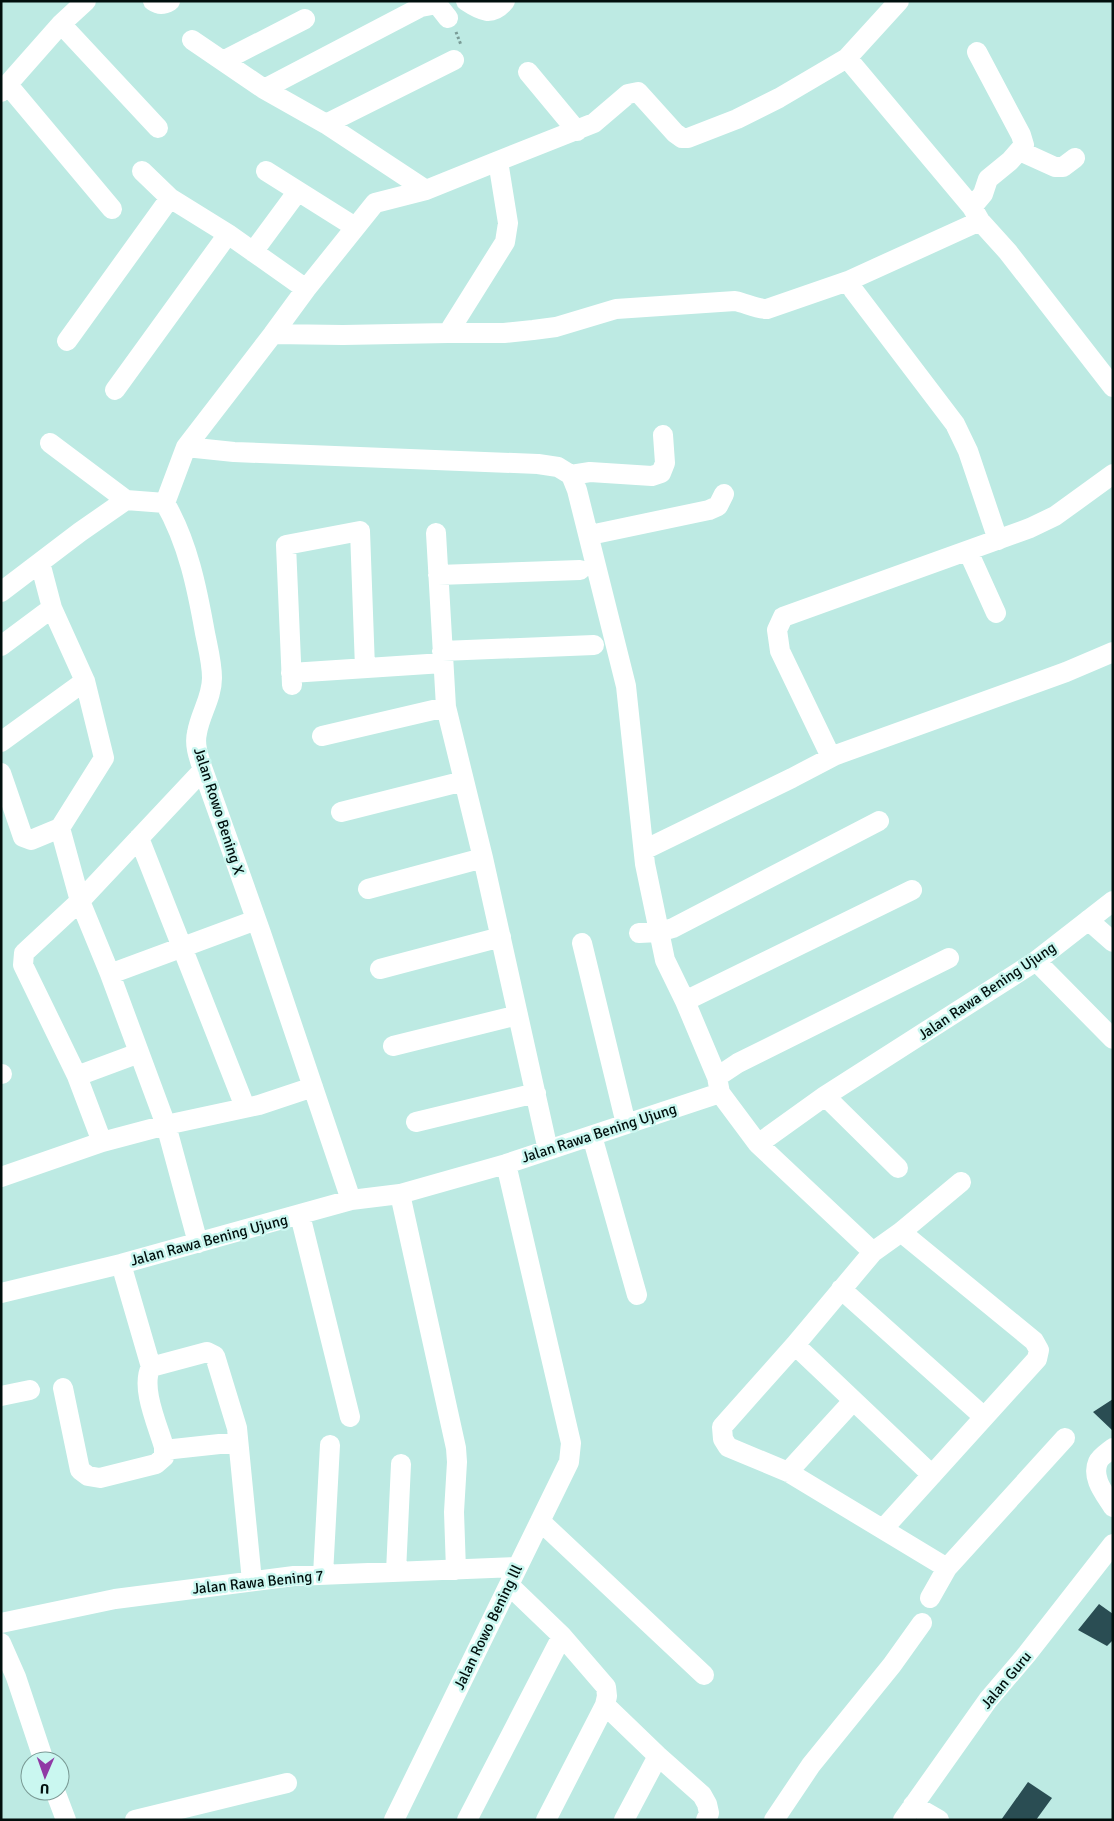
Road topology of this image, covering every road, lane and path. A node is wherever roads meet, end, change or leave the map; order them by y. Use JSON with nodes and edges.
{"nodes":[{"id":1,"x":86,"y":1,"type":"edge"},
{"id":2,"x":153,"y":1,"type":"edge"},
{"id":3,"x":170,"y":1,"type":"edge"},
{"id":4,"x":466,"y":1,"type":"edge"},
{"id":5,"x":504,"y":1,"type":"edge"},
{"id":6,"x":899,"y":1,"type":"edge"},
{"id":7,"x":448,"y":18,"type":"joint"},
{"id":8,"x":305,"y":19,"type":"dead end"},
{"id":9,"x":61,"y":24,"type":"junction"},
{"id":10,"x":192,"y":40,"type":"dead end"},
{"id":11,"x":976,"y":52,"type":"dead end"},
{"id":12,"x":847,"y":58,"type":"junction"},
{"id":13,"x":454,"y":60,"type":"joint"},
{"id":14,"x":223,"y":61,"type":"junction"},
{"id":15,"x":528,"y":72,"type":"dead end"},
{"id":16,"x":5,"y":88,"type":"edge"},
{"id":17,"x":264,"y":89,"type":"junction"},
{"id":18,"x":326,"y":124,"type":"junction"},
{"id":19,"x":158,"y":128,"type":"dead end"},
{"id":20,"x":576,"y":131,"type":"junction"},
{"id":21,"x":1020,"y":151,"type":"junction"},
{"id":22,"x":1075,"y":158,"type":"dead end"},
{"id":23,"x":498,"y":161,"type":"junction"},
{"id":24,"x":393,"y":169,"type":"junction"},
{"id":25,"x":142,"y":171,"type":"dead end"},
{"id":26,"x":266,"y":171,"type":"dead end"},
{"id":27,"x":426,"y":190,"type":"junction"},
{"id":28,"x":298,"y":191,"type":"junction"},
{"id":29,"x":170,"y":198,"type":"junction"},
{"id":30,"x":375,"y":203,"type":"junction"},
{"id":31,"x":112,"y":209,"type":"dead end"},
{"id":32,"x":976,"y":214,"type":"junction"},
{"id":33,"x":355,"y":227,"type":"junction"},
{"id":34,"x":228,"y":234,"type":"junction"},
{"id":35,"x":253,"y":252,"type":"junction"},
{"id":36,"x":848,"y":281,"type":"junction"},
{"id":37,"x":306,"y":289,"type":"junction"},
{"id":38,"x":448,"y":333,"type":"junction"},
{"id":39,"x":273,"y":334,"type":"junction"},
{"id":40,"x":67,"y":341,"type":"dead end"},
{"id":41,"x":1113,"y":387,"type":"edge"},
{"id":42,"x":115,"y":390,"type":"dead end"},
{"id":43,"x":663,"y":435,"type":"dead end"},
{"id":44,"x":50,"y":443,"type":"dead end"},
{"id":45,"x":186,"y":447,"type":"junction"},
{"id":46,"x":1113,"y":474,"type":"edge"},
{"id":47,"x":571,"y":475,"type":"junction"},
{"id":48,"x":724,"y":494,"type":"dead end"},
{"id":49,"x":126,"y":500,"type":"junction"},
{"id":50,"x":165,"y":503,"type":"junction"},
{"id":51,"x":436,"y":533,"type":"dead end"},
{"id":52,"x":590,"y":535,"type":"junction"},
{"id":53,"x":998,"y":540,"type":"junction"},
{"id":54,"x":968,"y":551,"type":"junction"},
{"id":55,"x":42,"y":570,"type":"dead end"},
{"id":56,"x":580,"y":570,"type":"dead end"},
{"id":57,"x":438,"y":575,"type":"junction"},
{"id":58,"x":1,"y":592,"type":"edge"},
{"id":59,"x":52,"y":608,"type":"junction"},
{"id":60,"x":996,"y":613,"type":"dead end"},
{"id":61,"x":594,"y":645,"type":"dead end"},
{"id":62,"x":1,"y":646,"type":"edge"},
{"id":63,"x":1113,"y":652,"type":"edge"},
{"id":64,"x":443,"y":657,"type":"junction"},
{"id":65,"x":365,"y":668,"type":"junction"},
{"id":66,"x":85,"y":682,"type":"junction"},
{"id":67,"x":446,"y":707,"type":"junction"},
{"id":68,"x":322,"y":736,"type":"dead end"},
{"id":69,"x":1,"y":742,"type":"edge"},
{"id":70,"x":831,"y":757,"type":"junction"},
{"id":71,"x":202,"y":770,"type":"junction"},
{"id":72,"x":1,"y":773,"type":"edge"},
{"id":73,"x":464,"y":781,"type":"junction"},
{"id":74,"x":341,"y":812,"type":"dead end"},
{"id":75,"x":879,"y":821,"type":"dead end"},
{"id":76,"x":60,"y":828,"type":"junction"},
{"id":77,"x":139,"y":838,"type":"junction"},
{"id":78,"x":644,"y":850,"type":"junction"},
{"id":79,"x":483,"y":858,"type":"junction"},
{"id":80,"x":368,"y":889,"type":"dead end"},
{"id":81,"x":912,"y":890,"type":"dead end"},
{"id":82,"x":80,"y":901,"type":"junction"},
{"id":83,"x":1113,"y":902,"type":"edge"},
{"id":84,"x":256,"y":920,"type":"junction"},
{"id":85,"x":1088,"y":920,"type":"junction"},
{"id":86,"x":659,"y":932,"type":"junction"},
{"id":87,"x":639,"y":933,"type":"dead end"},
{"id":88,"x":501,"y":937,"type":"junction"},
{"id":89,"x":1113,"y":942,"type":"edge"},
{"id":90,"x":582,"y":943,"type":"dead end"},
{"id":91,"x":183,"y":948,"type":"junction"},
{"id":92,"x":949,"y":958,"type":"dead end"},
{"id":93,"x":1036,"y":961,"type":"junction"},
{"id":94,"x":380,"y":968,"type":"dead end"},
{"id":95,"x":110,"y":974,"type":"junction"},
{"id":96,"x":685,"y":1000,"type":"junction"},
{"id":97,"x":518,"y":1015,"type":"junction"},
{"id":98,"x":1113,"y":1039,"type":"edge"},
{"id":99,"x":393,"y":1046,"type":"dead end"},
{"id":100,"x":139,"y":1054,"type":"junction"},
{"id":101,"x":77,"y":1076,"type":"junction"},
{"id":102,"x":718,"y":1085,"type":"junction"},
{"id":103,"x":313,"y":1087,"type":"junction"},
{"id":104,"x":536,"y":1093,"type":"junction"},
{"id":105,"x":825,"y":1096,"type":"junction"},
{"id":106,"x":245,"y":1107,"type":"junction"},
{"id":107,"x":416,"y":1122,"type":"dead end"},
{"id":108,"x":626,"y":1124,"type":"junction"},
{"id":109,"x":166,"y":1125,"type":"junction"},
{"id":110,"x":592,"y":1136,"type":"junction"},
{"id":111,"x":102,"y":1142,"type":"junction"},
{"id":112,"x":758,"y":1144,"type":"junction"},
{"id":113,"x":548,"y":1150,"type":"junction"},
{"id":114,"x":506,"y":1164,"type":"junction"},
{"id":115,"x":898,"y":1168,"type":"dead end"},
{"id":116,"x":1,"y":1177,"type":"edge"},
{"id":117,"x":961,"y":1182,"type":"dead end"},
{"id":118,"x":400,"y":1194,"type":"junction"},
{"id":119,"x":351,"y":1200,"type":"junction"},
{"id":120,"x":300,"y":1215,"type":"junction"},
{"id":121,"x":901,"y":1232,"type":"junction"},
{"id":122,"x":198,"y":1243,"type":"junction"},
{"id":123,"x":873,"y":1252,"type":"junction"},
{"id":124,"x":121,"y":1264,"type":"junction"},
{"id":125,"x":841,"y":1290,"type":"junction"},
{"id":126,"x":1,"y":1293,"type":"edge"},
{"id":127,"x":637,"y":1295,"type":"dead end"},
{"id":128,"x":795,"y":1345,"type":"junction"},
{"id":129,"x":151,"y":1367,"type":"junction"},
{"id":130,"x":63,"y":1388,"type":"dead end"},
{"id":131,"x":30,"y":1390,"type":"dead end"},
{"id":132,"x":1,"y":1396,"type":"edge"},
{"id":133,"x":854,"y":1401,"type":"junction"},
{"id":134,"x":984,"y":1417,"type":"junction"},
{"id":135,"x":350,"y":1418,"type":"dead end"},
{"id":136,"x":1065,"y":1438,"type":"dead end"},
{"id":137,"x":238,"y":1442,"type":"junction"},
{"id":138,"x":330,"y":1445,"type":"dead end"},
{"id":139,"x":1113,"y":1448,"type":"edge"},
{"id":140,"x":164,"y":1450,"type":"junction"},
{"id":141,"x":401,"y":1464,"type":"dead end"},
{"id":142,"x":788,"y":1472,"type":"junction"},
{"id":143,"x":932,"y":1475,"type":"junction"},
{"id":144,"x":1113,"y":1507,"type":"edge"},
{"id":145,"x":540,"y":1521,"type":"junction"},
{"id":146,"x":882,"y":1529,"type":"junction"},
{"id":147,"x":1113,"y":1544,"type":"edge"},
{"id":148,"x":518,"y":1567,"type":"junction"},
{"id":149,"x":947,"y":1568,"type":"junction"},
{"id":150,"x":456,"y":1570,"type":"junction"},
{"id":151,"x":396,"y":1572,"type":"junction"},
{"id":152,"x":323,"y":1575,"type":"junction"},
{"id":153,"x":252,"y":1581,"type":"junction"},
{"id":154,"x":509,"y":1585,"type":"junction"},
{"id":155,"x":930,"y":1598,"type":"dead end"},
{"id":156,"x":1,"y":1623,"type":"edge"},
{"id":157,"x":922,"y":1623,"type":"dead end"},
{"id":158,"x":562,"y":1636,"type":"junction"},
{"id":159,"x":1,"y":1643,"type":"edge"},
{"id":160,"x":9,"y":1675,"type":"edge"},
{"id":161,"x":704,"y":1675,"type":"dead end"},
{"id":162,"x":605,"y":1705,"type":"junction"},
{"id":163,"x":40,"y":1751,"type":"edge"},
{"id":164,"x":658,"y":1756,"type":"junction"},
{"id":165,"x":287,"y":1783,"type":"dead end"},
{"id":166,"x":59,"y":1801,"type":"edge"},
{"id":167,"x":908,"y":1812,"type":"edge"},
{"id":168,"x":66,"y":1820,"type":"edge"},
{"id":169,"x":134,"y":1820,"type":"edge"},
{"id":170,"x":394,"y":1820,"type":"edge"},
{"id":171,"x":467,"y":1820,"type":"edge"},
{"id":172,"x":546,"y":1820,"type":"edge"},
{"id":173,"x":624,"y":1820,"type":"edge"},
{"id":174,"x":706,"y":1820,"type":"edge"},
{"id":175,"x":774,"y":1820,"type":"edge"},
{"id":176,"x":939,"y":1820,"type":"edge"}],
"edges":[{"from":1,"to":9,"type":"street"},
{"from":2,"to":3,"type":"street"},
{"from":4,"to":5,"type":"street"},
{"from":6,"to":12,"type":"street"},
{"from":7,"to":13,"type":"path"},
{"from":7,"to":17,"type":"street"},
{"from":8,"to":14,"type":"street"},
{"from":9,"to":16,"type":"street"},
{"from":9,"to":19,"type":"street"},
{"from":10,"to":14,"type":"street"},
{"from":11,"to":21,"type":"street"},
{"from":12,"to":20,"type":"street"},
{"from":12,"to":32,"type":"street"},
{"from":13,"to":18,"type":"street"},
{"from":14,"to":17,"type":"street"},
{"from":15,"to":20,"type":"street"},
{"from":16,"to":31,"type":"street"},
{"from":17,"to":18,"type":"street"},
{"from":18,"to":24,"type":"street"},
{"from":20,"to":23,"type":"street"},
{"from":21,"to":22,"type":"street"},
{"from":21,"to":32,"type":"street"},
{"from":23,"to":27,"type":"street"},
{"from":23,"to":38,"type":"street"},
{"from":24,"to":27,"type":"street"},
{"from":24,"to":30,"type":"street"},
{"from":25,"to":29,"type":"street"},
{"from":26,"to":28,"type":"street"},
{"from":27,"to":30,"type":"street"},
{"from":28,"to":33,"type":"street"},
{"from":28,"to":35,"type":"street"},
{"from":29,"to":34,"type":"street"},
{"from":29,"to":40,"type":"street"},
{"from":30,"to":33,"type":"street"},
{"from":32,"to":36,"type":"street"},
{"from":32,"to":41,"type":"street"},
{"from":33,"to":37,"type":"street"},
{"from":34,"to":35,"type":"street"},
{"from":34,"to":42,"type":"street"},
{"from":35,"to":37,"type":"street"},
{"from":36,"to":38,"type":"street"},
{"from":36,"to":53,"type":"street"},
{"from":37,"to":39,"type":"street"},
{"from":38,"to":39,"type":"street"},
{"from":39,"to":45,"type":"street"},
{"from":43,"to":47,"type":"street"},
{"from":44,"to":49,"type":"street"},
{"from":45,"to":47,"type":"street"},
{"from":45,"to":50,"type":"street"},
{"from":46,"to":53,"type":"street"},
{"from":47,"to":52,"type":"street"},
{"from":48,"to":52,"type":"street"},
{"from":49,"to":50,"type":"street"},
{"from":49,"to":58,"type":"street"},
{"from":50,"to":71,"type":"street","name":"Jalan Rowo Bening X"},
{"from":51,"to":57,"type":"street"},
{"from":52,"to":78,"type":"street"},
{"from":53,"to":54,"type":"street"},
{"from":54,"to":60,"type":"street"},
{"from":54,"to":70,"type":"street"},
{"from":55,"to":59,"type":"street"},
{"from":56,"to":57,"type":"street"},
{"from":57,"to":64,"type":"street"},
{"from":59,"to":62,"type":"street"},
{"from":59,"to":66,"type":"street"},
{"from":61,"to":64,"type":"street"},
{"from":63,"to":70,"type":"street"},
{"from":64,"to":65,"type":"street"},
{"from":64,"to":67,"type":"street"},
{"from":65,"to":65,"type":"street"},
{"from":66,"to":69,"type":"street"},
{"from":66,"to":76,"type":"street"},
{"from":67,"to":68,"type":"street"},
{"from":67,"to":73,"type":"street"},
{"from":70,"to":78,"type":"street"},
{"from":71,"to":77,"type":"street"},
{"from":71,"to":84,"type":"street","name":"Jalan Rowo Bening X"},
{"from":72,"to":76,"type":"street"},
{"from":73,"to":74,"type":"street"},
{"from":73,"to":79,"type":"street"},
{"from":75,"to":86,"type":"street"},
{"from":76,"to":82,"type":"street"},
{"from":77,"to":82,"type":"street"},
{"from":77,"to":91,"type":"street"},
{"from":78,"to":86,"type":"street"},
{"from":79,"to":80,"type":"street"},
{"from":79,"to":88,"type":"street"},
{"from":81,"to":96,"type":"street"},
{"from":82,"to":95,"type":"street"},
{"from":82,"to":101,"type":"street"},
{"from":83,"to":85,"type":"street","name":"Jalan Rawa Bening Ujung"},
{"from":84,"to":91,"type":"street"},
{"from":84,"to":103,"type":"street","name":"Jalan Rowo Bening X"},
{"from":85,"to":89,"type":"street"},
{"from":85,"to":93,"type":"street","name":"Jalan Rawa Bening Ujung"},
{"from":86,"to":87,"type":"street"},
{"from":86,"to":96,"type":"street"},
{"from":88,"to":94,"type":"street"},
{"from":88,"to":97,"type":"street"},
{"from":90,"to":108,"type":"street"},
{"from":91,"to":95,"type":"street"},
{"from":91,"to":106,"type":"street"},
{"from":92,"to":102,"type":"street","name":"Jalan Rawa Bening Ujung"},
{"from":93,"to":98,"type":"street"},
{"from":93,"to":105,"type":"street","name":"Jalan Rawa Bening Ujung"},
{"from":95,"to":100,"type":"street"},
{"from":96,"to":102,"type":"street"},
{"from":97,"to":99,"type":"street"},
{"from":97,"to":104,"type":"street"},
{"from":100,"to":101,"type":"street"},
{"from":100,"to":109,"type":"street"},
{"from":101,"to":111,"type":"street"},
{"from":102,"to":108,"type":"street","name":"Jalan Rawa Bening Ujung"},
{"from":102,"to":112,"type":"street"},
{"from":103,"to":106,"type":"street"},
{"from":103,"to":119,"type":"street","name":"Jalan Rowo Bening X"},
{"from":104,"to":107,"type":"street"},
{"from":104,"to":113,"type":"street"},
{"from":105,"to":112,"type":"street","name":"Jalan Rawa Bening Ujung"},
{"from":105,"to":115,"type":"street"},
{"from":106,"to":109,"type":"street"},
{"from":108,"to":110,"type":"street","name":"Jalan Rawa Bening Ujung"},
{"from":109,"to":111,"type":"street"},
{"from":109,"to":122,"type":"street"},
{"from":110,"to":113,"type":"street","name":"Jalan Rawa Bening Ujung"},
{"from":110,"to":127,"type":"street"},
{"from":111,"to":116,"type":"street"},
{"from":112,"to":123,"type":"street"},
{"from":113,"to":114,"type":"street","name":"Jalan Rawa Bening Ujung"},
{"from":114,"to":118,"type":"street","name":"Jalan Rawa Bening Ujung"},
{"from":114,"to":145,"type":"street","name":"Jalan Rowo Bening lll"},
{"from":117,"to":121,"type":"street"},
{"from":118,"to":119,"type":"street","name":"Jalan Rawa Bening Ujung"},
{"from":118,"to":150,"type":"street"},
{"from":119,"to":120,"type":"street","name":"Jalan Rawa Bening Ujung"},
{"from":120,"to":122,"type":"street","name":"Jalan Rawa Bening Ujung"},
{"from":120,"to":135,"type":"street"},
{"from":121,"to":123,"type":"street"},
{"from":121,"to":134,"type":"street"},
{"from":122,"to":124,"type":"street","name":"Jalan Rawa Bening Ujung"},
{"from":123,"to":125,"type":"street"},
{"from":124,"to":126,"type":"street","name":"Jalan Rawa Bening Ujung"},
{"from":124,"to":129,"type":"street"},
{"from":125,"to":128,"type":"street"},
{"from":125,"to":134,"type":"street"},
{"from":128,"to":133,"type":"street"},
{"from":128,"to":142,"type":"street"},
{"from":129,"to":137,"type":"street"},
{"from":129,"to":140,"type":"street"},
{"from":130,"to":140,"type":"street"},
{"from":131,"to":132,"type":"street"},
{"from":133,"to":142,"type":"street"},
{"from":133,"to":143,"type":"street"},
{"from":134,"to":143,"type":"street"},
{"from":136,"to":149,"type":"street"},
{"from":137,"to":140,"type":"street"},
{"from":137,"to":153,"type":"street"},
{"from":138,"to":152,"type":"street"},
{"from":139,"to":144,"type":"street"},
{"from":141,"to":151,"type":"street"},
{"from":142,"to":146,"type":"street"},
{"from":143,"to":146,"type":"street"},
{"from":145,"to":148,"type":"street","name":"Jalan Rowo Bening lll"},
{"from":145,"to":161,"type":"street"},
{"from":146,"to":149,"type":"street"},
{"from":147,"to":167,"type":"street","name":"Jalan Guru"},
{"from":148,"to":150,"type":"street","name":"Jalan Rawa Bening 7"},
{"from":148,"to":154,"type":"street","name":"Jalan Rowo Bening lll"},
{"from":149,"to":155,"type":"street"},
{"from":150,"to":151,"type":"street","name":"Jalan Rawa Bening 7"},
{"from":151,"to":152,"type":"street","name":"Jalan Rawa Bening 7"},
{"from":152,"to":153,"type":"street","name":"Jalan Rawa Bening 7"},
{"from":153,"to":156,"type":"street","name":"Jalan Rawa Bening 7"},
{"from":154,"to":158,"type":"street"},
{"from":154,"to":170,"type":"street","name":"Jalan Rowo Bening lll"},
{"from":157,"to":175,"type":"street"},
{"from":158,"to":162,"type":"street"},
{"from":158,"to":171,"type":"street"},
{"from":159,"to":160,"type":"street"},
{"from":160,"to":163,"type":"street"},
{"from":162,"to":164,"type":"street"},
{"from":162,"to":172,"type":"street"},
{"from":164,"to":173,"type":"street"},
{"from":164,"to":174,"type":"street"},
{"from":165,"to":169,"type":"street"},
{"from":166,"to":168,"type":"street"},
{"from":167,"to":176,"type":"street"}]}
